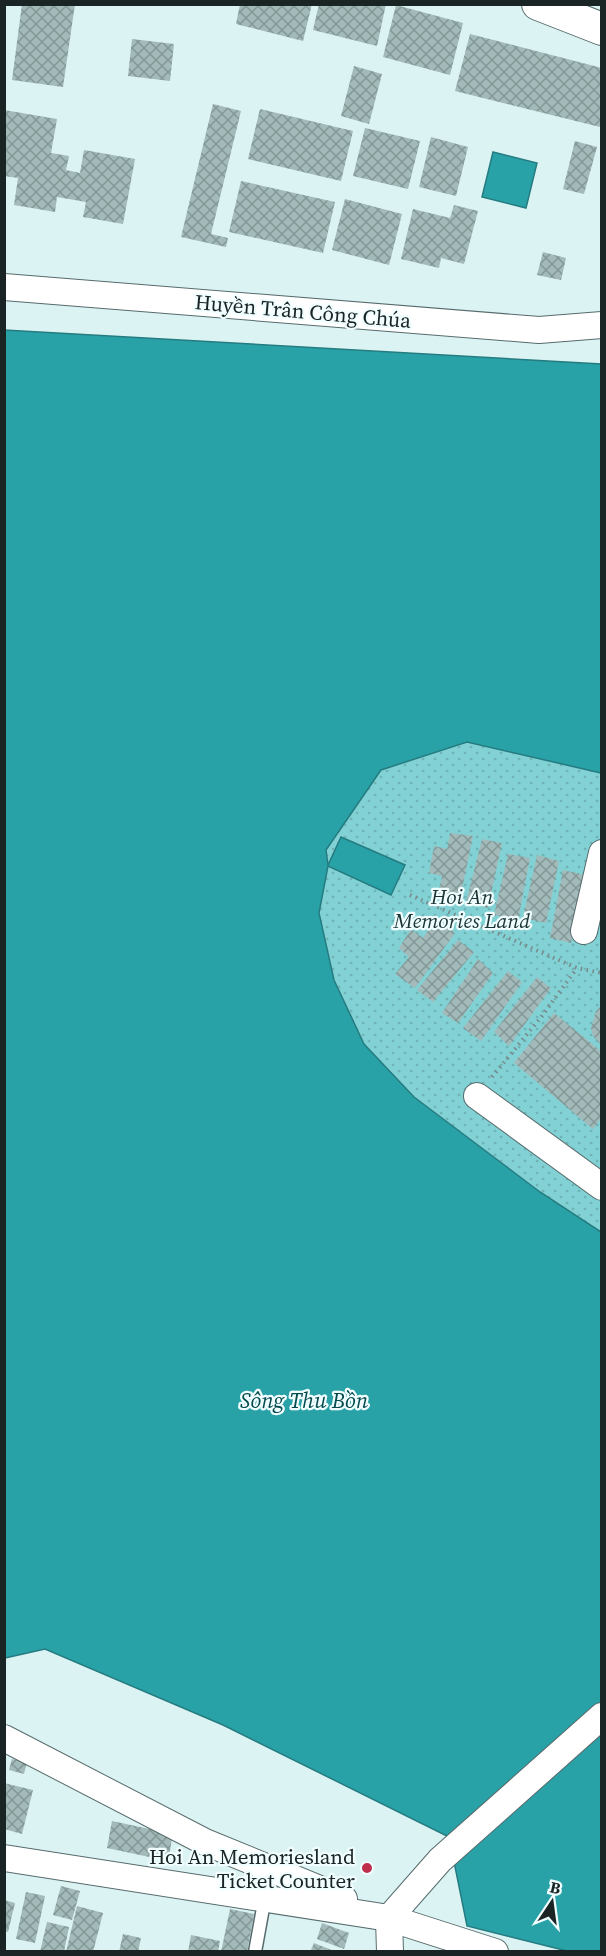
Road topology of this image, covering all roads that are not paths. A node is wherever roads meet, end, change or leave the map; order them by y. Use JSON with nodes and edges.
{"nodes":[{"id":1,"x":538,"y":4,"type":"edge"},
{"id":2,"x":602,"y":29,"type":"edge"},
{"id":3,"x":4,"y":287,"type":"edge"},
{"id":4,"x":602,"y":325,"type":"edge"},
{"id":5,"x":602,"y":853,"type":"edge"},
{"id":6,"x":584,"y":931,"type":"dead end"},
{"id":7,"x":477,"y":1096,"type":"road end"},
{"id":8,"x":602,"y":1187,"type":"edge"},
{"id":9,"x":602,"y":1716,"type":"edge"},
{"id":10,"x":4,"y":1738,"type":"edge"},
{"id":11,"x":4,"y":1858,"type":"edge"},
{"id":12,"x":265,"y":1896,"type":"junction"},
{"id":13,"x":389,"y":1918,"type":"junction"},
{"id":14,"x":255,"y":1952,"type":"edge"},
{"id":15,"x":390,"y":1952,"type":"edge"},
{"id":16,"x":495,"y":1952,"type":"edge"}],
"edges":[{"from":1,"to":2,"type":"street"},
{"from":3,"to":4,"type":"street","name":"Huyền Trân Công Chúa"},
{"from":5,"to":6,"type":"street"},
{"from":7,"to":8,"type":"street"},
{"from":9,"to":13,"type":"street"},
{"from":10,"to":13,"type":"street"},
{"from":11,"to":12,"type":"street"},
{"from":12,"to":13,"type":"street"},
{"from":12,"to":14,"type":"lane"},
{"from":13,"to":15,"type":"street"},
{"from":13,"to":16,"type":"street"}]}
